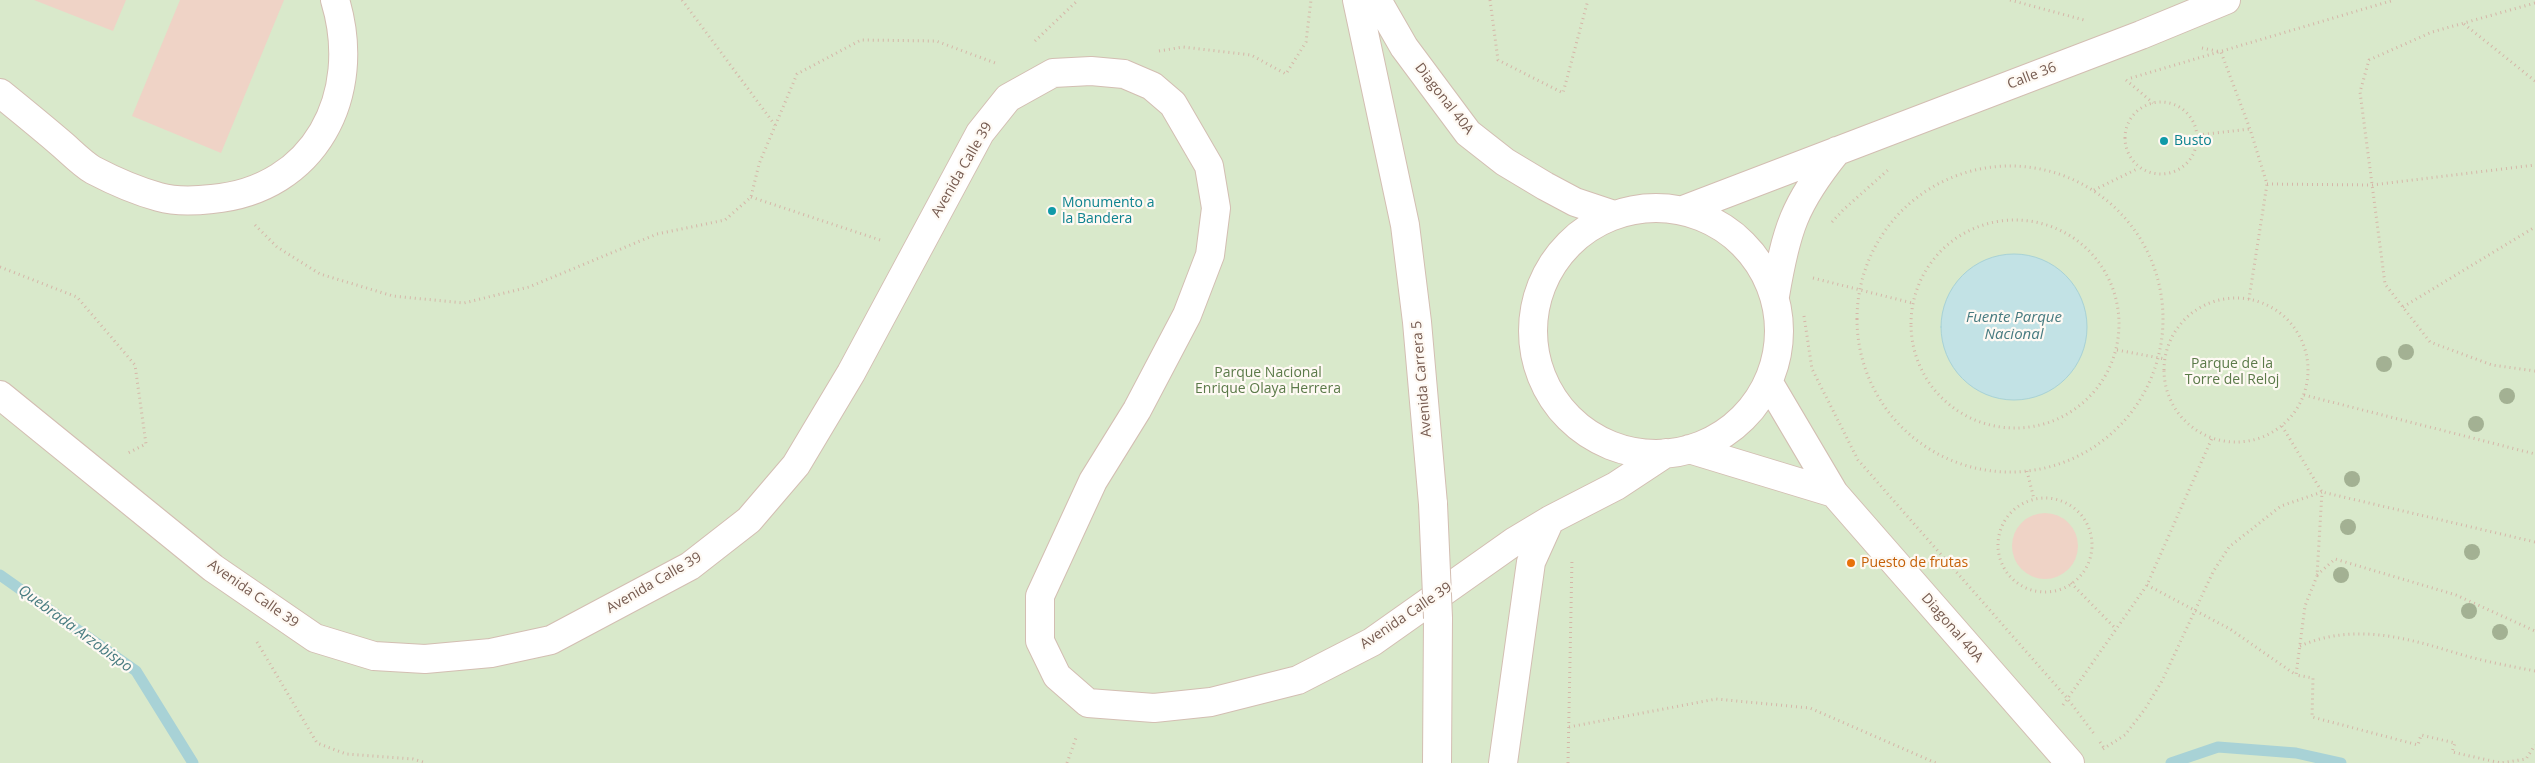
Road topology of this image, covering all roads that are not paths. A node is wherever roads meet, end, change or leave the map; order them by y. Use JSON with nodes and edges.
{"nodes":[{"id":1,"x":335,"y":0,"type":"edge"},
{"id":2,"x":1357,"y":0,"type":"edge"},
{"id":3,"x":1377,"y":0,"type":"edge"},
{"id":4,"x":2226,"y":0,"type":"edge"},
{"id":5,"x":0,"y":93,"type":"edge"},
{"id":6,"x":1838,"y":150,"type":"junction"},
{"id":7,"x":1683,"y":210,"type":"junction"},
{"id":8,"x":1614,"y":215,"type":"junction"},
{"id":9,"x":1775,"y":296,"type":"junction"},
{"id":10,"x":1769,"y":383,"type":"junction"},
{"id":11,"x":0,"y":395,"type":"edge"},
{"id":12,"x":1677,"y":451,"type":"junction"},
{"id":13,"x":1834,"y":494,"type":"junction"},
{"id":14,"x":1561,"y":514,"type":"junction"},
{"id":15,"x":2068,"y":761,"type":"edge"},
{"id":16,"x":1437,"y":763,"type":"edge"},
{"id":17,"x":1503,"y":763,"type":"edge"}],
"edges":[{"from":1,"to":5,"type":"street"},
{"from":2,"to":16,"type":"street","name":"Avenida Carrera 5","bridge":true},
{"from":3,"to":8,"type":"street","name":"Diagonal 40A"},
{"from":4,"to":6,"type":"street","name":"Calle 36"},
{"from":6,"to":7,"type":"street","name":"Calle 36"},
{"from":6,"to":9,"type":"street","name":"Calle 36"},
{"from":7,"to":8,"type":"street"},
{"from":7,"to":9,"type":"street"},
{"from":8,"to":12,"type":"street"},
{"from":9,"to":10,"type":"street"},
{"from":10,"to":12,"type":"street"},
{"from":10,"to":13,"type":"street","name":"Diagonal 40A"},
{"from":11,"to":14,"type":"street","name":"Avenida Calle 39"},
{"from":12,"to":13,"type":"street"},
{"from":12,"to":14,"type":"street","name":"Avenida Calle 39"},
{"from":13,"to":15,"type":"street","name":"Diagonal 40A"},
{"from":14,"to":17,"type":"street"}]}
